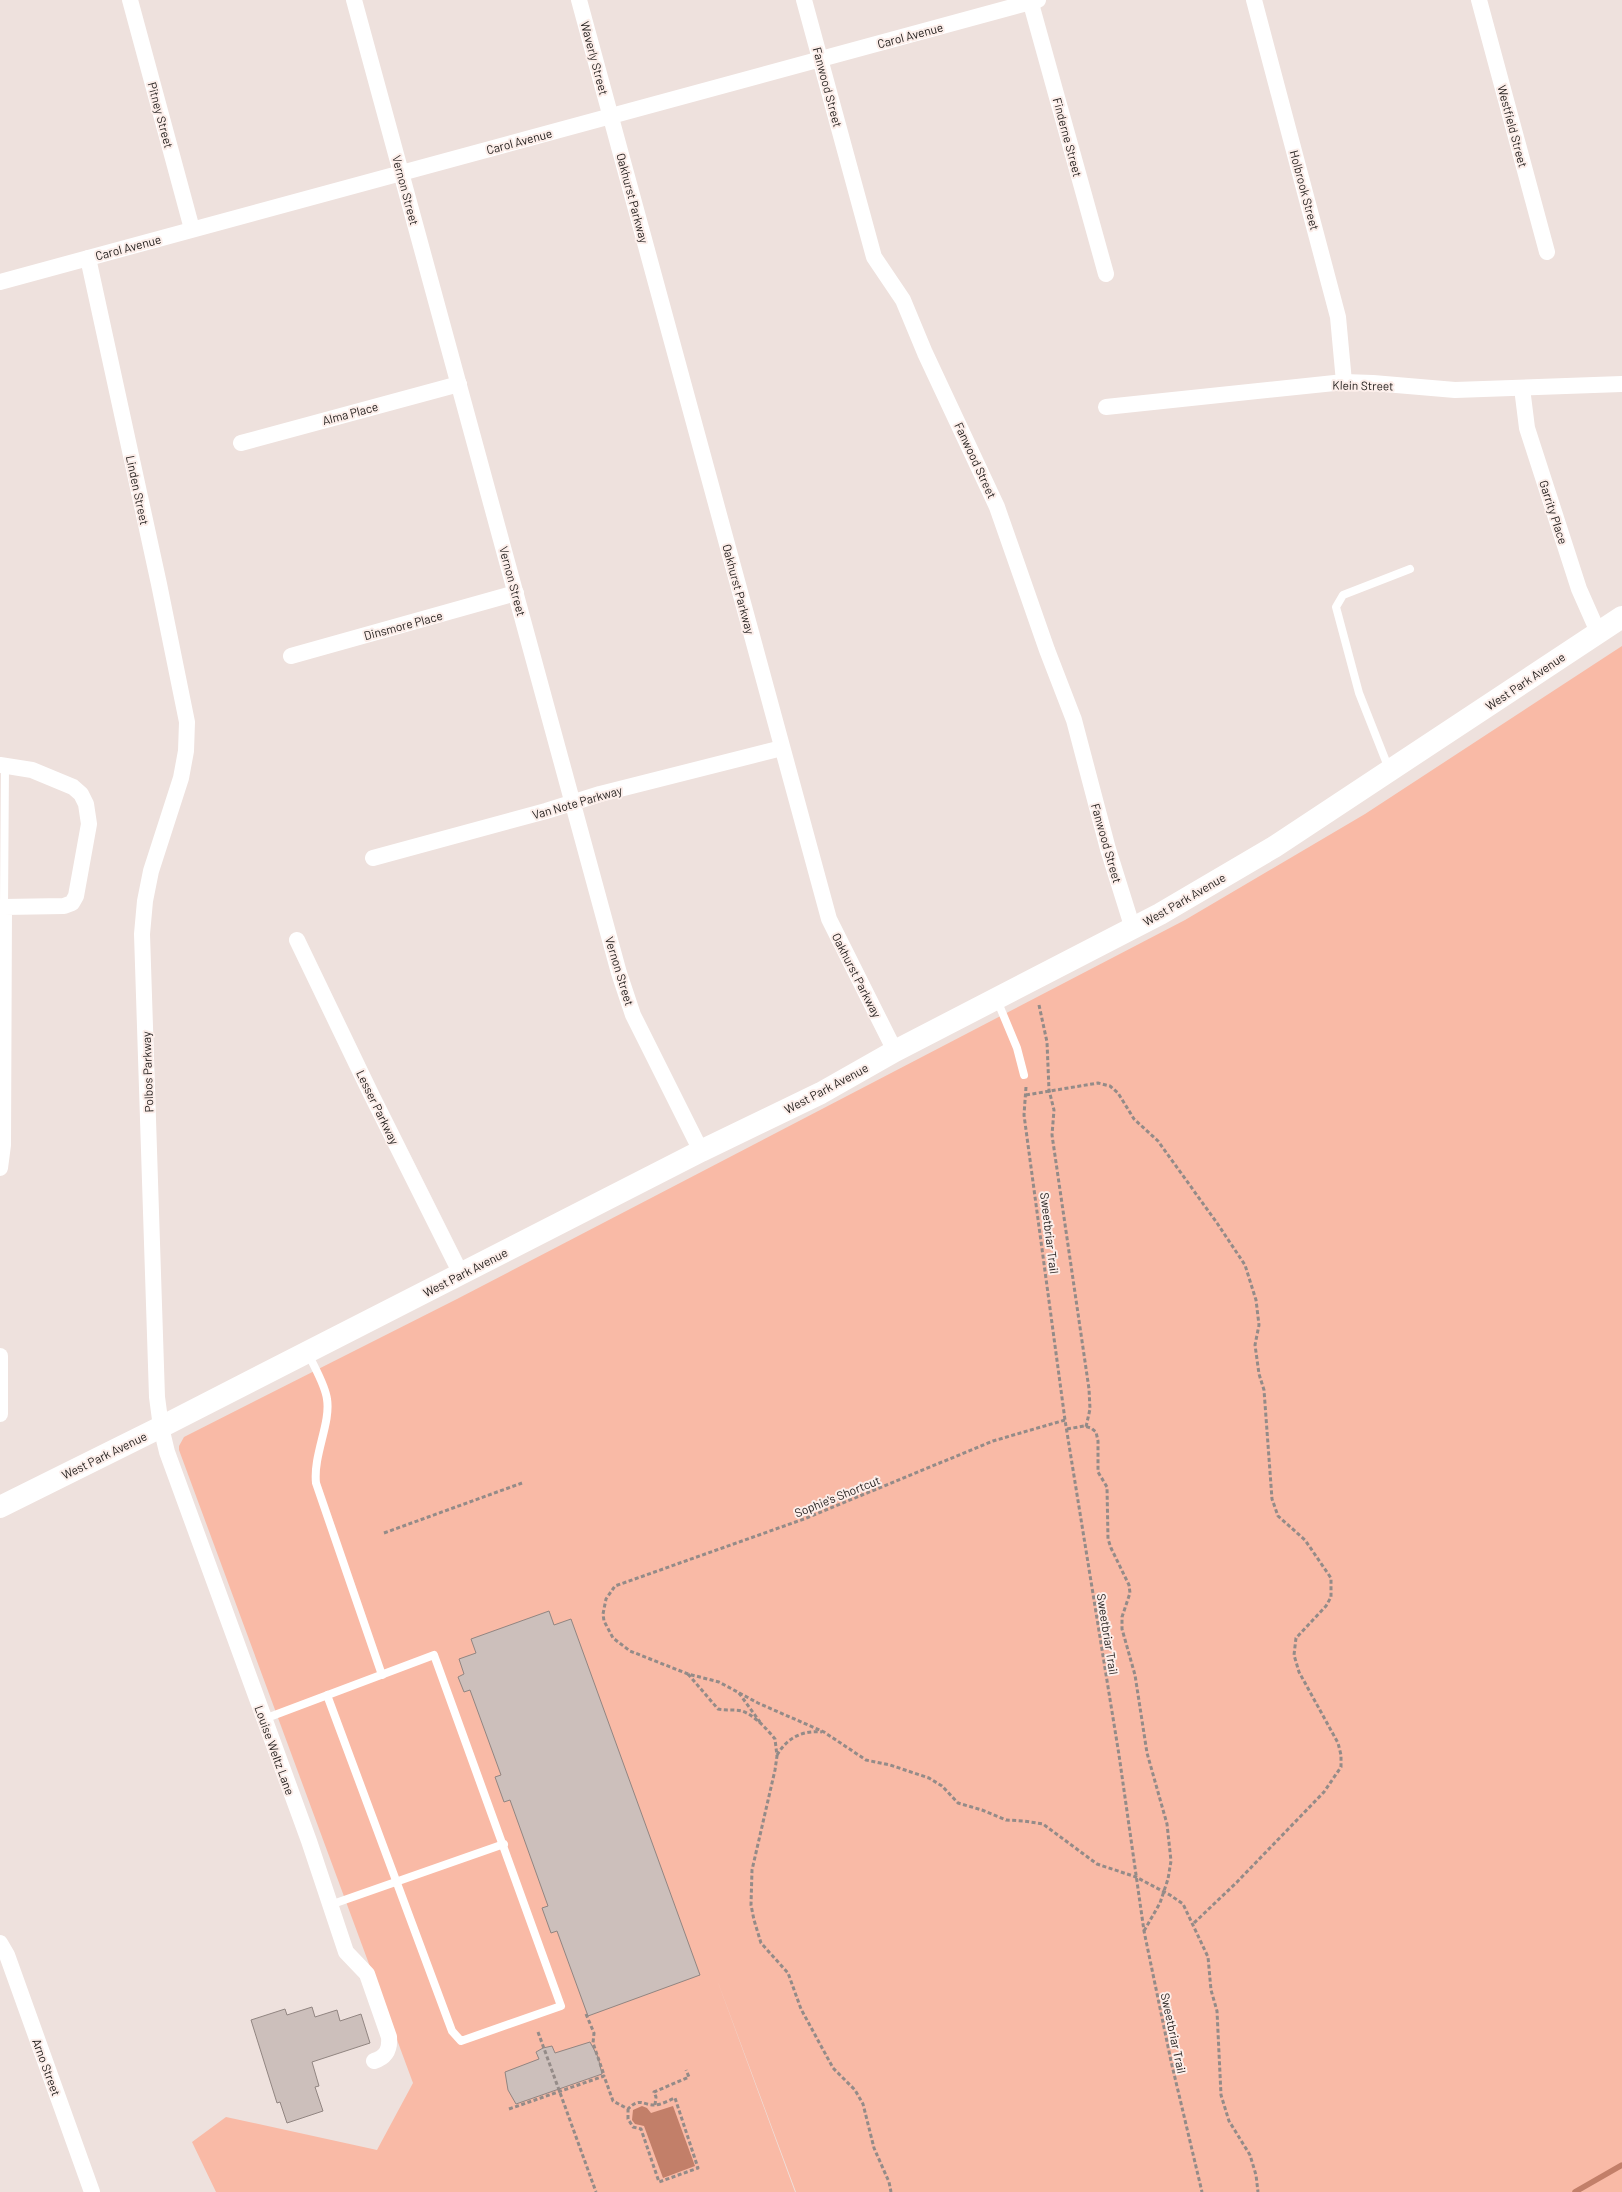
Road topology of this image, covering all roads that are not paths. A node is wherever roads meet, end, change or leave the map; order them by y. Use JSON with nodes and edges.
{"nodes":[{"id":1,"x":130,"y":0,"type":"edge"},
{"id":2,"x":354,"y":0,"type":"edge"},
{"id":3,"x":579,"y":0,"type":"edge"},
{"id":4,"x":804,"y":0,"type":"edge"},
{"id":5,"x":1254,"y":0,"type":"edge"},
{"id":6,"x":1479,"y":0,"type":"edge"},
{"id":7,"x":1033,"y":1,"type":"edge"},
{"id":8,"x":820,"y":59,"type":"junction"},
{"id":9,"x":610,"y":116,"type":"junction"},
{"id":10,"x":401,"y":173,"type":"junction"},
{"id":11,"x":192,"y":229,"type":"junction"},
{"id":12,"x":1547,"y":252,"type":"dead end"},
{"id":13,"x":88,"y":258,"type":"junction"},
{"id":14,"x":1106,"y":274,"type":"dead end"},
{"id":15,"x":0,"y":282,"type":"edge"},
{"id":16,"x":1344,"y":382,"type":"junction"},
{"id":17,"x":459,"y":384,"type":"junction"},
{"id":18,"x":1622,"y":384,"type":"edge"},
{"id":19,"x":1522,"y":388,"type":"junction"},
{"id":20,"x":1106,"y":407,"type":"dead end"},
{"id":21,"x":241,"y":443,"type":"dead end"},
{"id":22,"x":1410,"y":569,"type":"dead end"},
{"id":23,"x":516,"y":593,"type":"junction"},
{"id":24,"x":1622,"y":617,"type":"edge"},
{"id":25,"x":1598,"y":632,"type":"junction"},
{"id":26,"x":291,"y":656,"type":"dead end"},
{"id":27,"x":186,"y":722,"type":"joint"},
{"id":28,"x":782,"y":748,"type":"junction"},
{"id":29,"x":2,"y":765,"type":"edge"},
{"id":30,"x":1390,"y":771,"type":"junction"},
{"id":31,"x":572,"y":802,"type":"junction"},
{"id":32,"x":373,"y":858,"type":"dead end"},
{"id":33,"x":4,"y":907,"type":"junction"},
{"id":34,"x":1133,"y":928,"type":"junction"},
{"id":35,"x":297,"y":940,"type":"dead end"},
{"id":36,"x":996,"y":999,"type":"junction"},
{"id":37,"x":895,"y":1051,"type":"junction"},
{"id":38,"x":1024,"y":1075,"type":"road end"},
{"id":39,"x":701,"y":1150,"type":"junction"},
{"id":40,"x":0,"y":1168,"type":"edge"},
{"id":41,"x":461,"y":1274,"type":"junction"},
{"id":42,"x":308,"y":1352,"type":"junction"},
{"id":43,"x":0,"y":1356,"type":"edge"},
{"id":44,"x":0,"y":1414,"type":"edge"},
{"id":45,"x":161,"y":1427,"type":"junction"},
{"id":46,"x":0,"y":1507,"type":"edge"},
{"id":47,"x":382,"y":1675,"type":"junction"},
{"id":48,"x":327,"y":1695,"type":"junction"},
{"id":49,"x":264,"y":1719,"type":"junction"},
{"id":50,"x":504,"y":1844,"type":"junction"},
{"id":51,"x":395,"y":1882,"type":"junction"},
{"id":52,"x":330,"y":1905,"type":"junction"},
{"id":53,"x":0,"y":1943,"type":"edge"},
{"id":54,"x":374,"y":2061,"type":"dead end"},
{"id":55,"x":92,"y":2192,"type":"edge"}],
"edges":[{"from":1,"to":11,"type":"street","name":"Pitney Street"},
{"from":2,"to":10,"type":"street","name":"Vernon Street"},
{"from":3,"to":9,"type":"street","name":"Waverly Street"},
{"from":4,"to":8,"type":"street","name":"Fanwood Street"},
{"from":5,"to":16,"type":"street","name":"Holbrook Street"},
{"from":6,"to":12,"type":"street","name":"Westfield Street"},
{"from":7,"to":8,"type":"street","name":"Carol Avenue"},
{"from":7,"to":14,"type":"street","name":"Finderne Street"},
{"from":8,"to":9,"type":"street","name":"Carol Avenue"},
{"from":8,"to":34,"type":"street","name":"Fanwood Street"},
{"from":9,"to":10,"type":"street","name":"Carol Avenue"},
{"from":9,"to":28,"type":"street","name":"Oakhurst Parkway"},
{"from":10,"to":11,"type":"street","name":"Carol Avenue"},
{"from":10,"to":17,"type":"street","name":"Vernon Street"},
{"from":11,"to":13,"type":"street","name":"Carol Avenue"},
{"from":13,"to":15,"type":"street","name":"Carol Avenue"},
{"from":13,"to":27,"type":"street","name":"Linden Street"},
{"from":16,"to":19,"type":"street","name":"Klein Street"},
{"from":16,"to":20,"type":"street","name":"Klein Street"},
{"from":17,"to":21,"type":"street","name":"Alma Place"},
{"from":17,"to":23,"type":"street","name":"Vernon Street"},
{"from":18,"to":19,"type":"street","name":"Klein Street"},
{"from":19,"to":25,"type":"street","name":"Garrity Place"},
{"from":22,"to":30,"type":"lane"},
{"from":23,"to":26,"type":"street","name":"Dinsmore Place"},
{"from":23,"to":31,"type":"street","name":"Vernon Street"},
{"from":24,"to":25,"type":"street","name":"West Park Avenue"},
{"from":25,"to":30,"type":"street","name":"West Park Avenue"},
{"from":27,"to":45,"type":"street","name":"Polbos Parkway"},
{"from":28,"to":31,"type":"street","name":"Van Note Parkway"},
{"from":28,"to":37,"type":"street","name":"Oakhurst Parkway"},
{"from":29,"to":33,"type":"lane"},
{"from":29,"to":33,"type":"street"},
{"from":30,"to":34,"type":"street","name":"West Park Avenue"},
{"from":31,"to":32,"type":"street","name":"Van Note Parkway"},
{"from":31,"to":39,"type":"street","name":"Vernon Street"},
{"from":33,"to":40,"type":"street"},
{"from":34,"to":36,"type":"street","name":"West Park Avenue"},
{"from":35,"to":41,"type":"street","name":"Lesser Parkway"},
{"from":36,"to":37,"type":"street","name":"West Park Avenue"},
{"from":36,"to":38,"type":"lane"},
{"from":37,"to":39,"type":"street","name":"West Park Avenue"},
{"from":39,"to":41,"type":"street","name":"West Park Avenue"},
{"from":41,"to":42,"type":"street","name":"West Park Avenue"},
{"from":42,"to":45,"type":"street","name":"West Park Avenue"},
{"from":42,"to":47,"type":"lane"},
{"from":43,"to":44,"type":"street"},
{"from":45,"to":46,"type":"street","name":"West Park Avenue"},
{"from":45,"to":49,"type":"street","name":"Louise Weltz Lane"},
{"from":47,"to":48,"type":"lane"},
{"from":47,"to":50,"type":"lane"},
{"from":48,"to":49,"type":"lane"},
{"from":48,"to":51,"type":"lane"},
{"from":49,"to":52,"type":"street","name":"Louise Weltz Lane"},
{"from":50,"to":51,"type":"lane"},
{"from":50,"to":51,"type":"lane"},
{"from":51,"to":52,"type":"lane"},
{"from":52,"to":54,"type":"street","name":"Louise Weltz Lane"},
{"from":53,"to":55,"type":"street","name":"Arno Street"}]}
